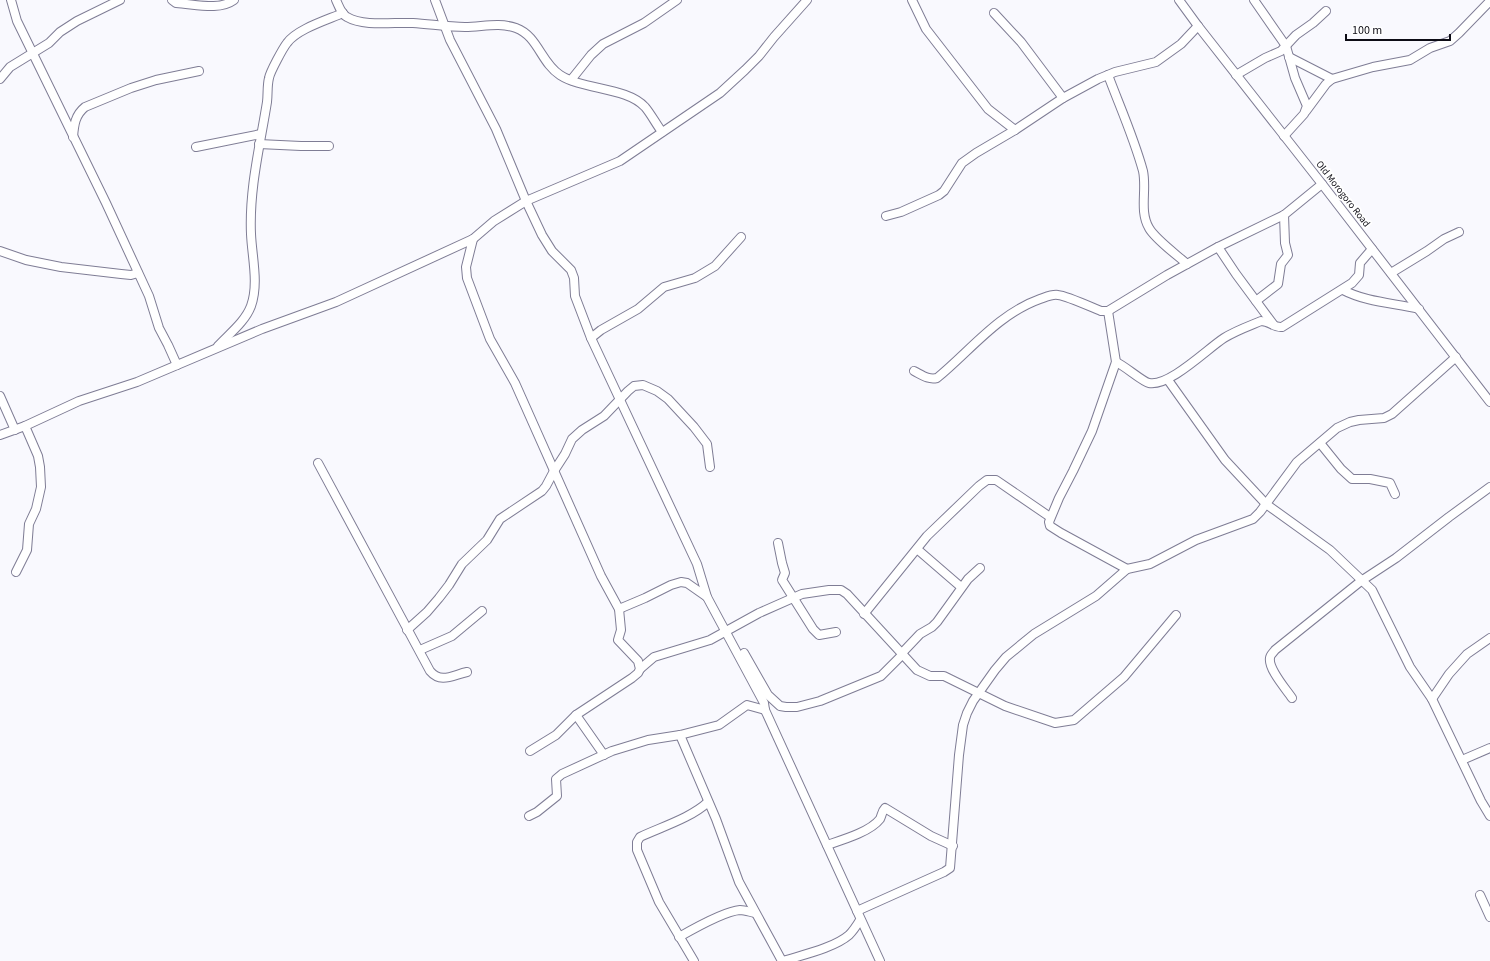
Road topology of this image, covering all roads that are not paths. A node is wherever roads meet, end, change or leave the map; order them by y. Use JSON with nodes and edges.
{"nodes":[{"id":1,"x":3,"y":0,"type":"edge"},
{"id":2,"x":11,"y":0,"type":"edge"},
{"id":3,"x":120,"y":0,"type":"edge"},
{"id":4,"x":172,"y":0,"type":"edge"},
{"id":5,"x":234,"y":0,"type":"edge"},
{"id":6,"x":336,"y":0,"type":"edge"},
{"id":7,"x":435,"y":0,"type":"edge"},
{"id":8,"x":677,"y":0,"type":"edge"},
{"id":9,"x":807,"y":0,"type":"edge"},
{"id":10,"x":912,"y":0,"type":"edge"},
{"id":11,"x":1179,"y":0,"type":"edge"},
{"id":12,"x":1254,"y":0,"type":"edge"},
{"id":13,"x":1490,"y":1,"type":"edge"},
{"id":14,"x":105,"y":3,"type":"edge"},
{"id":15,"x":1326,"y":11,"type":"dead end"},
{"id":16,"x":342,"y":13,"type":"junction"},
{"id":17,"x":994,"y":13,"type":"dead end"},
{"id":18,"x":445,"y":25,"type":"junction"},
{"id":19,"x":1198,"y":26,"type":"junction"},
{"id":20,"x":1286,"y":46,"type":"junction"},
{"id":21,"x":33,"y":52,"type":"junction"},
{"id":22,"x":1289,"y":57,"type":"junction"},
{"id":23,"x":200,"y":70,"type":"dead end"},
{"id":24,"x":1108,"y":75,"type":"junction"},
{"id":25,"x":1236,"y":75,"type":"junction"},
{"id":26,"x":0,"y":79,"type":"edge"},
{"id":27,"x":1332,"y":79,"type":"junction"},
{"id":28,"x":571,"y":80,"type":"junction"},
{"id":29,"x":1063,"y":98,"type":"junction"},
{"id":30,"x":1306,"y":111,"type":"junction"},
{"id":31,"x":1015,"y":130,"type":"junction"},
{"id":32,"x":662,"y":132,"type":"junction"},
{"id":33,"x":261,"y":134,"type":"junction"},
{"id":34,"x":1284,"y":136,"type":"junction"},
{"id":35,"x":73,"y":138,"type":"junction"},
{"id":36,"x":259,"y":144,"type":"junction"},
{"id":37,"x":329,"y":146,"type":"dead end"},
{"id":38,"x":196,"y":147,"type":"dead end"},
{"id":39,"x":1322,"y":184,"type":"junction"},
{"id":40,"x":526,"y":201,"type":"junction"},
{"id":41,"x":1284,"y":215,"type":"junction"},
{"id":42,"x":886,"y":216,"type":"dead end"},
{"id":43,"x":1459,"y":232,"type":"dead end"},
{"id":44,"x":741,"y":237,"type":"dead end"},
{"id":45,"x":473,"y":239,"type":"junction"},
{"id":46,"x":1218,"y":247,"type":"junction"},
{"id":47,"x":1372,"y":249,"type":"junction"},
{"id":48,"x":0,"y":252,"type":"edge"},
{"id":49,"x":1187,"y":264,"type":"junction"},
{"id":50,"x":138,"y":273,"type":"junction"},
{"id":51,"x":1391,"y":273,"type":"junction"},
{"id":52,"x":1342,"y":290,"type":"junction"},
{"id":53,"x":1256,"y":301,"type":"junction"},
{"id":54,"x":1419,"y":309,"type":"junction"},
{"id":55,"x":1108,"y":311,"type":"junction"},
{"id":56,"x":1273,"y":324,"type":"junction"},
{"id":57,"x":591,"y":338,"type":"junction"},
{"id":58,"x":214,"y":349,"type":"junction"},
{"id":59,"x":1456,"y":357,"type":"junction"},
{"id":60,"x":1116,"y":362,"type":"junction"},
{"id":61,"x":177,"y":365,"type":"junction"},
{"id":62,"x":914,"y":371,"type":"dead end"},
{"id":63,"x":1168,"y":380,"type":"junction"},
{"id":64,"x":0,"y":396,"type":"edge"},
{"id":65,"x":619,"y":399,"type":"junction"},
{"id":66,"x":1490,"y":402,"type":"edge"},
{"id":67,"x":25,"y":426,"type":"junction"},
{"id":68,"x":15,"y":430,"type":"junction"},
{"id":69,"x":0,"y":435,"type":"edge"},
{"id":70,"x":1320,"y":443,"type":"junction"},
{"id":71,"x":318,"y":463,"type":"dead end"},
{"id":72,"x":710,"y":467,"type":"dead end"},
{"id":73,"x":554,"y":471,"type":"junction"},
{"id":74,"x":1490,"y":488,"type":"edge"},
{"id":75,"x":1395,"y":494,"type":"dead end"},
{"id":76,"x":1266,"y":504,"type":"junction"},
{"id":77,"x":1050,"y":517,"type":"junction"},
{"id":78,"x":778,"y":543,"type":"dead end"},
{"id":79,"x":917,"y":548,"type":"junction"},
{"id":80,"x":980,"y":568,"type":"dead end"},
{"id":81,"x":1127,"y":569,"type":"junction"},
{"id":82,"x":16,"y":572,"type":"dead end"},
{"id":83,"x":1365,"y":580,"type":"junction"},
{"id":84,"x":961,"y":587,"type":"junction"},
{"id":85,"x":707,"y":597,"type":"junction"},
{"id":86,"x":794,"y":599,"type":"junction"},
{"id":87,"x":619,"y":609,"type":"junction"},
{"id":88,"x":482,"y":611,"type":"dead end"},
{"id":89,"x":864,"y":614,"type":"junction"},
{"id":90,"x":1176,"y":615,"type":"dead end"},
{"id":91,"x":408,"y":630,"type":"junction"},
{"id":92,"x":728,"y":630,"type":"junction"},
{"id":93,"x":836,"y":632,"type":"dead end"},
{"id":94,"x":1490,"y":638,"type":"edge"},
{"id":95,"x":420,"y":650,"type":"junction"},
{"id":96,"x":902,"y":653,"type":"junction"},
{"id":97,"x":640,"y":668,"type":"junction"},
{"id":98,"x":467,"y":672,"type":"dead end"},
{"id":99,"x":979,"y":693,"type":"junction"},
{"id":100,"x":1292,"y":698,"type":"dead end"},
{"id":101,"x":1432,"y":698,"type":"junction"},
{"id":102,"x":765,"y":710,"type":"junction"},
{"id":103,"x":576,"y":715,"type":"junction"},
{"id":104,"x":680,"y":735,"type":"junction"},
{"id":105,"x":1490,"y":748,"type":"edge"},
{"id":106,"x":530,"y":751,"type":"dead end"},
{"id":107,"x":604,"y":755,"type":"junction"},
{"id":108,"x":1462,"y":760,"type":"junction"},
{"id":109,"x":708,"y":802,"type":"junction"},
{"id":110,"x":529,"y":816,"type":"dead end"},
{"id":111,"x":1490,"y":816,"type":"edge"},
{"id":112,"x":827,"y":845,"type":"junction"},
{"id":113,"x":953,"y":846,"type":"junction"},
{"id":114,"x":1480,"y":896,"type":"dead end"},
{"id":115,"x":858,"y":911,"type":"junction"},
{"id":116,"x":755,"y":913,"type":"junction"},
{"id":117,"x":1490,"y":917,"type":"edge"},
{"id":118,"x":860,"y":920,"type":"junction"},
{"id":119,"x":679,"y":936,"type":"junction"},
{"id":120,"x":694,"y":961,"type":"edge"},
{"id":121,"x":782,"y":961,"type":"edge"},
{"id":122,"x":880,"y":961,"type":"edge"}],
"edges":[{"from":1,"to":2,"type":"street"},
{"from":2,"to":21,"type":"street"},
{"from":3,"to":14,"type":"street"},
{"from":4,"to":5,"type":"street"},
{"from":6,"to":16,"type":"street"},
{"from":7,"to":18,"type":"street"},
{"from":8,"to":28,"type":"street"},
{"from":9,"to":32,"type":"street"},
{"from":10,"to":31,"type":"street"},
{"from":11,"to":19,"type":"street","name":"Old Morogoro Road"},
{"from":12,"to":20,"type":"street"},
{"from":13,"to":27,"type":"street"},
{"from":14,"to":21,"type":"street"},
{"from":15,"to":20,"type":"street"},
{"from":16,"to":18,"type":"street"},
{"from":16,"to":33,"type":"street"},
{"from":17,"to":29,"type":"street"},
{"from":18,"to":28,"type":"street"},
{"from":18,"to":40,"type":"street"},
{"from":19,"to":24,"type":"street"},
{"from":19,"to":25,"type":"street","name":"Old Morogoro Road"},
{"from":20,"to":22,"type":"street"},
{"from":20,"to":25,"type":"street"},
{"from":21,"to":26,"type":"street"},
{"from":21,"to":35,"type":"street"},
{"from":22,"to":27,"type":"street"},
{"from":22,"to":30,"type":"street"},
{"from":23,"to":35,"type":"street"},
{"from":24,"to":29,"type":"street"},
{"from":24,"to":49,"type":"street"},
{"from":25,"to":34,"type":"street","name":"Old Morogoro Road"},
{"from":27,"to":30,"type":"street"},
{"from":28,"to":32,"type":"street"},
{"from":29,"to":31,"type":"street"},
{"from":30,"to":34,"type":"street"},
{"from":31,"to":42,"type":"street"},
{"from":32,"to":40,"type":"street"},
{"from":33,"to":36,"type":"street"},
{"from":33,"to":38,"type":"street"},
{"from":34,"to":39,"type":"street","name":"Old Morogoro Road"},
{"from":35,"to":50,"type":"street"},
{"from":36,"to":37,"type":"street"},
{"from":36,"to":58,"type":"street"},
{"from":39,"to":41,"type":"street"},
{"from":39,"to":47,"type":"street","name":"Old Morogoro Road"},
{"from":40,"to":45,"type":"street"},
{"from":40,"to":57,"type":"street"},
{"from":41,"to":46,"type":"street"},
{"from":41,"to":53,"type":"street"},
{"from":43,"to":51,"type":"street"},
{"from":44,"to":57,"type":"street"},
{"from":45,"to":58,"type":"street"},
{"from":45,"to":73,"type":"street"},
{"from":46,"to":49,"type":"street"},
{"from":46,"to":53,"type":"street"},
{"from":47,"to":51,"type":"street","name":"Old Morogoro Road"},
{"from":47,"to":52,"type":"street"},
{"from":48,"to":50,"type":"street"},
{"from":49,"to":55,"type":"street"},
{"from":50,"to":61,"type":"street"},
{"from":51,"to":54,"type":"street","name":"Old Morogoro Road"},
{"from":52,"to":54,"type":"street"},
{"from":52,"to":56,"type":"street"},
{"from":53,"to":56,"type":"street"},
{"from":54,"to":59,"type":"street","name":"Old Morogoro Road"},
{"from":55,"to":60,"type":"street"},
{"from":55,"to":62,"type":"street"},
{"from":56,"to":63,"type":"street"},
{"from":57,"to":65,"type":"street"},
{"from":58,"to":61,"type":"street"},
{"from":59,"to":66,"type":"street","name":"Old Morogoro Road"},
{"from":59,"to":70,"type":"street"},
{"from":60,"to":63,"type":"street"},
{"from":60,"to":77,"type":"street"},
{"from":61,"to":67,"type":"street"},
{"from":63,"to":76,"type":"street"},
{"from":64,"to":68,"type":"street"},
{"from":65,"to":72,"type":"street"},
{"from":65,"to":73,"type":"street"},
{"from":65,"to":85,"type":"street"},
{"from":67,"to":68,"type":"street"},
{"from":67,"to":82,"type":"street"},
{"from":68,"to":69,"type":"street"},
{"from":70,"to":75,"type":"street"},
{"from":70,"to":76,"type":"street"},
{"from":71,"to":91,"type":"street"},
{"from":73,"to":87,"type":"street"},
{"from":73,"to":91,"type":"street"},
{"from":74,"to":83,"type":"street"},
{"from":76,"to":81,"type":"street"},
{"from":76,"to":83,"type":"street"},
{"from":77,"to":79,"type":"street"},
{"from":77,"to":81,"type":"street"},
{"from":78,"to":86,"type":"street"},
{"from":79,"to":84,"type":"street"},
{"from":79,"to":89,"type":"street"},
{"from":80,"to":84,"type":"street"},
{"from":81,"to":99,"type":"street"},
{"from":83,"to":100,"type":"street"},
{"from":83,"to":101,"type":"street"},
{"from":84,"to":96,"type":"street"},
{"from":85,"to":87,"type":"street"},
{"from":85,"to":92,"type":"street"},
{"from":86,"to":89,"type":"street"},
{"from":86,"to":92,"type":"street"},
{"from":86,"to":93,"type":"street"},
{"from":87,"to":97,"type":"street"},
{"from":88,"to":95,"type":"street"},
{"from":89,"to":96,"type":"street"},
{"from":90,"to":99,"type":"street"},
{"from":91,"to":95,"type":"street"},
{"from":92,"to":96,"type":"street"},
{"from":92,"to":97,"type":"street"},
{"from":92,"to":102,"type":"street"},
{"from":94,"to":101,"type":"street"},
{"from":95,"to":98,"type":"street"},
{"from":96,"to":99,"type":"street"},
{"from":97,"to":103,"type":"street"},
{"from":99,"to":113,"type":"street"},
{"from":101,"to":108,"type":"street"},
{"from":102,"to":104,"type":"street"},
{"from":102,"to":112,"type":"street"},
{"from":103,"to":106,"type":"street"},
{"from":103,"to":107,"type":"street"},
{"from":104,"to":107,"type":"street"},
{"from":104,"to":109,"type":"street"},
{"from":105,"to":108,"type":"street"},
{"from":107,"to":110,"type":"street"},
{"from":108,"to":111,"type":"street"},
{"from":109,"to":116,"type":"street"},
{"from":109,"to":119,"type":"street"},
{"from":112,"to":113,"type":"street"},
{"from":112,"to":115,"type":"street"},
{"from":113,"to":115,"type":"street"},
{"from":114,"to":117,"type":"street"},
{"from":115,"to":118,"type":"street"},
{"from":116,"to":119,"type":"street"},
{"from":116,"to":121,"type":"street"},
{"from":118,"to":121,"type":"street"},
{"from":118,"to":122,"type":"street"},
{"from":119,"to":120,"type":"street"}]}
